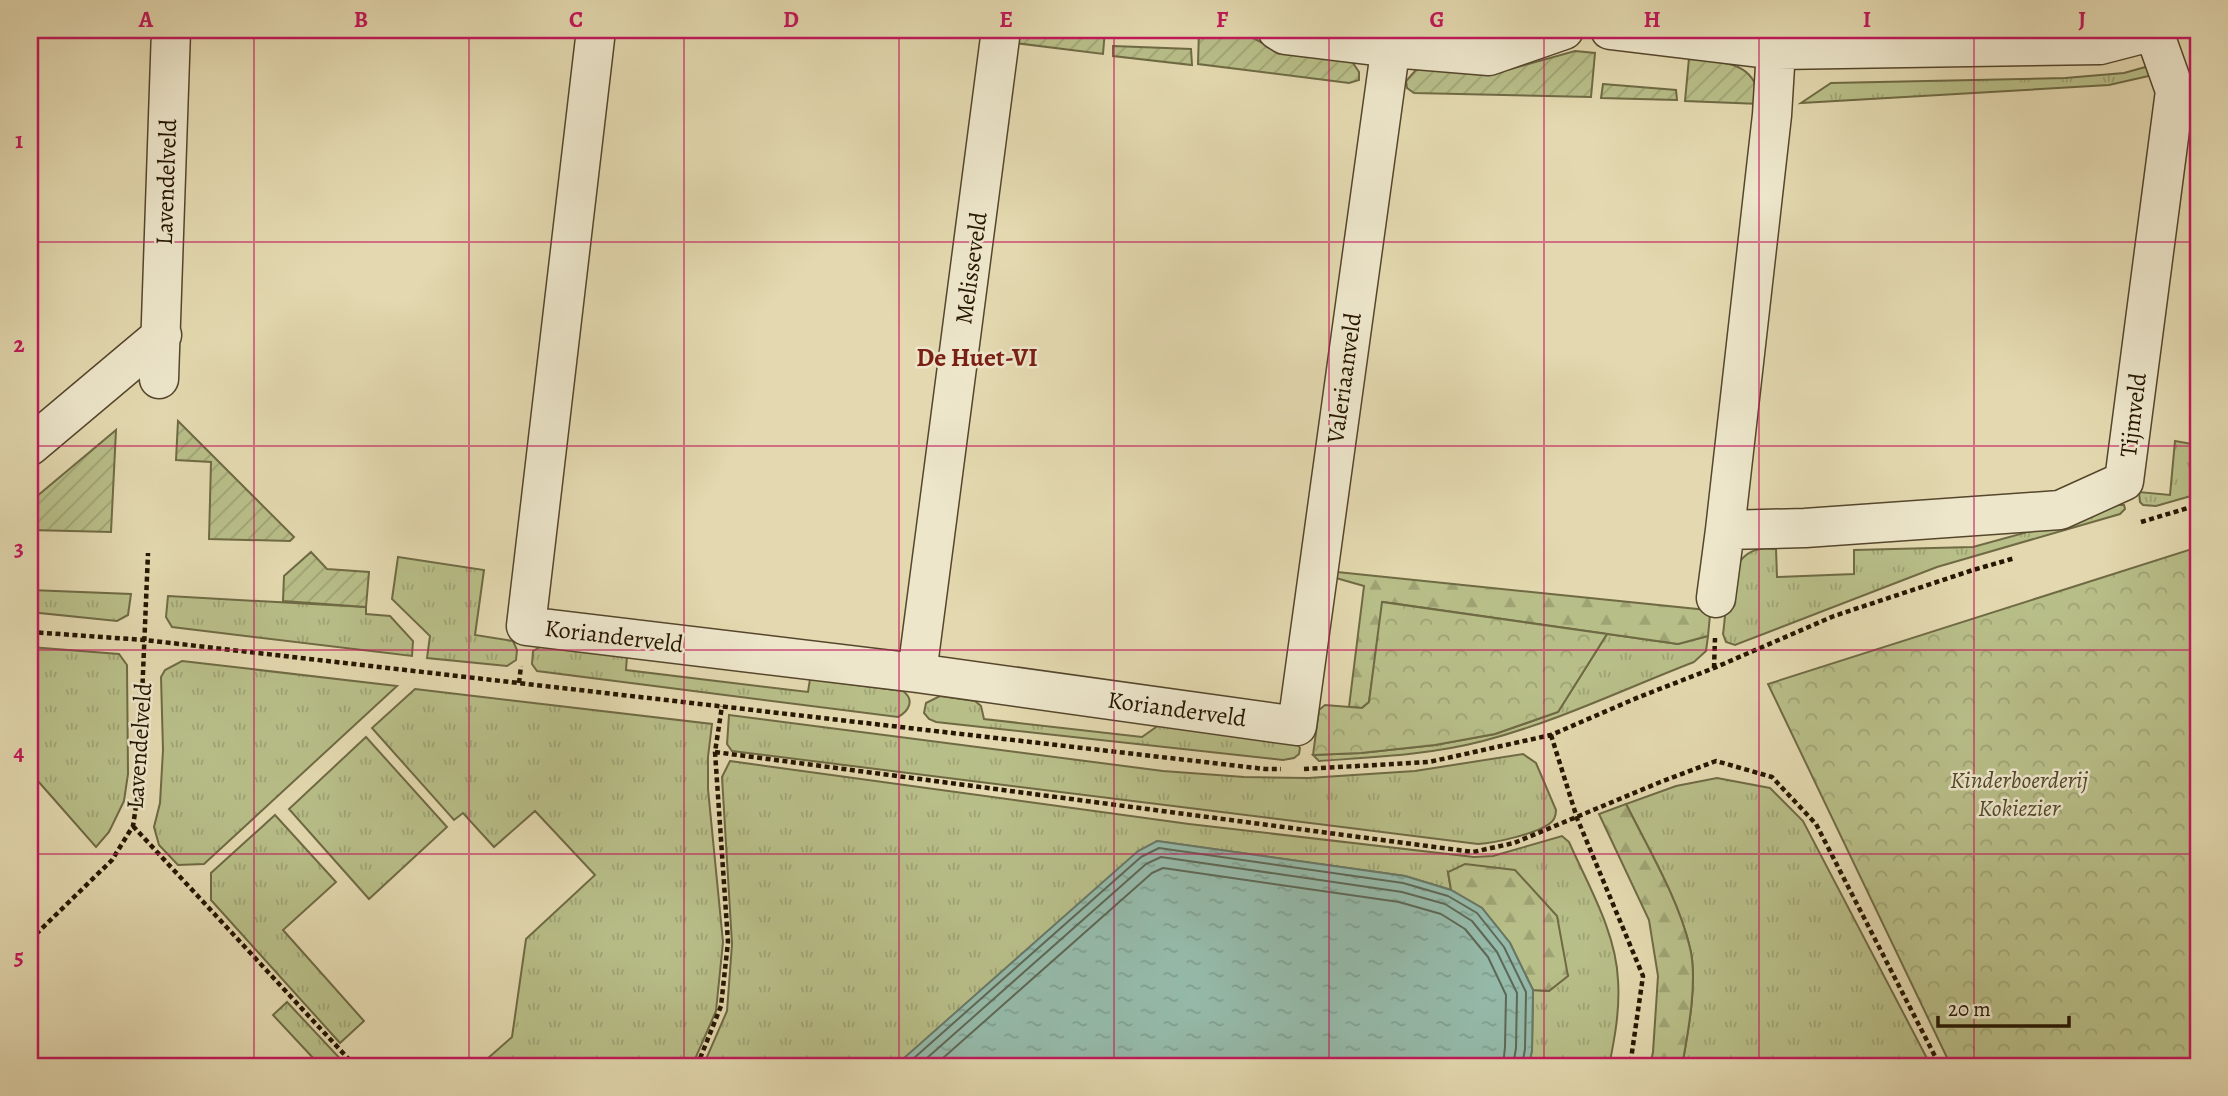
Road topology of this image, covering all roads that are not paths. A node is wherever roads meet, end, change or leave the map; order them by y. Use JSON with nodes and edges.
{"nodes":[{"id":1,"x":171,"y":30,"type":"edge"},
{"id":2,"x":596,"y":30,"type":"edge"},
{"id":3,"x":1001,"y":30,"type":"edge"},
{"id":4,"x":1277,"y":30,"type":"edge"},
{"id":5,"x":1564,"y":30,"type":"edge"},
{"id":6,"x":1610,"y":30,"type":"edge"},
{"id":7,"x":2156,"y":31,"type":"edge"},
{"id":8,"x":1392,"y":39,"type":"edge"},
{"id":9,"x":1776,"y":50,"type":"junction"},
{"id":10,"x":162,"y":335,"type":"junction"},
{"id":11,"x":159,"y":379,"type":"dead end"},
{"id":12,"x":30,"y":446,"type":"edge"},
{"id":13,"x":1725,"y":530,"type":"junction"},
{"id":14,"x":1716,"y":598,"type":"dead end"},
{"id":15,"x":917,"y":673,"type":"junction"},
{"id":16,"x":1297,"y":726,"type":"joint"}],
"edges":[{"from":1,"to":10,"type":"street","name":"Lavendelveld"},
{"from":2,"to":15,"type":"street","name":"Korianderveld"},
{"from":3,"to":15,"type":"street","name":"Melisseveld"},
{"from":4,"to":8,"type":"street"},
{"from":5,"to":8,"type":"street"},
{"from":6,"to":9,"type":"street"},
{"from":7,"to":9,"type":"street"},
{"from":7,"to":13,"type":"street","name":"Tijmveld"},
{"from":8,"to":16,"type":"street","name":"Valeriaanveld"},
{"from":9,"to":13,"type":"street"},
{"from":10,"to":11,"type":"street","name":"Lavendelveld"},
{"from":10,"to":12,"type":"street"},
{"from":13,"to":14,"type":"street"},
{"from":15,"to":16,"type":"street","name":"Korianderveld"}]}
